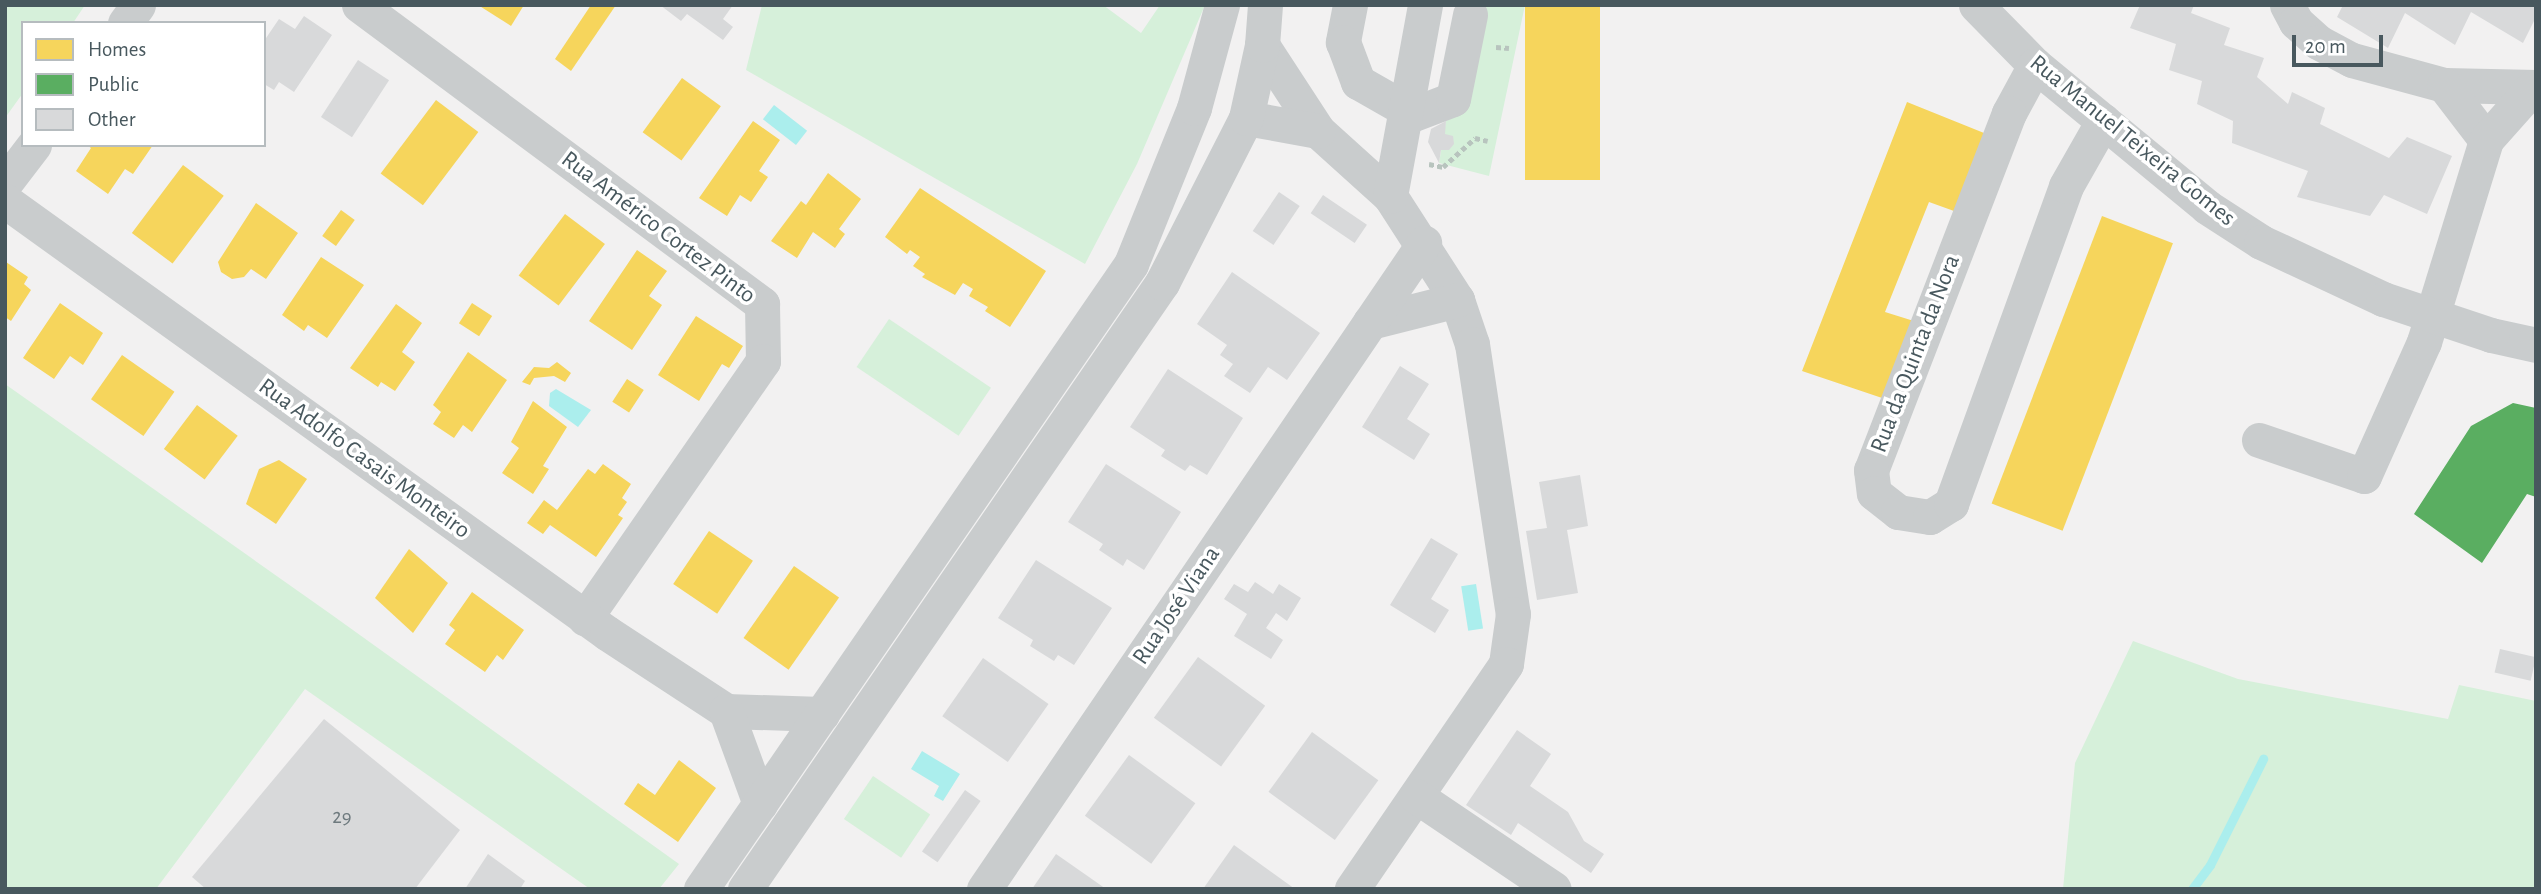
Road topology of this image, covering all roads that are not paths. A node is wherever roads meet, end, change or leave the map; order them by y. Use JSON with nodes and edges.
{"nodes":[{"id":1,"x":138,"y":5,"type":"edge"},
{"id":2,"x":359,"y":5,"type":"edge"},
{"id":3,"x":1223,"y":5,"type":"edge"},
{"id":4,"x":1265,"y":5,"type":"edge"},
{"id":5,"x":1349,"y":5,"type":"edge"},
{"id":6,"x":1425,"y":5,"type":"edge"},
{"id":7,"x":1976,"y":5,"type":"edge"},
{"id":8,"x":2287,"y":5,"type":"edge"},
{"id":9,"x":1470,"y":15,"type":"dead end"},
{"id":10,"x":126,"y":21,"type":"edge"},
{"id":11,"x":1262,"y":45,"type":"junction"},
{"id":12,"x":2035,"y":65,"type":"junction"},
{"id":13,"x":2444,"y":85,"type":"junction"},
{"id":14,"x":2534,"y":87,"type":"edge"},
{"id":15,"x":1407,"y":114,"type":"junction"},
{"id":16,"x":1246,"y":118,"type":"junction"},
{"id":17,"x":2103,"y":121,"type":"junction"},
{"id":18,"x":1318,"y":131,"type":"junction"},
{"id":19,"x":2486,"y":140,"type":"junction"},
{"id":20,"x":32,"y":147,"type":"edge"},
{"id":21,"x":5,"y":183,"type":"edge"},
{"id":22,"x":1390,"y":196,"type":"junction"},
{"id":23,"x":5,"y":201,"type":"edge"},
{"id":24,"x":1424,"y":243,"type":"junction"},
{"id":25,"x":1457,"y":300,"type":"junction"},
{"id":26,"x":1370,"y":322,"type":"junction"},
{"id":27,"x":2536,"y":345,"type":"edge"},
{"id":28,"x":2259,"y":440,"type":"dead end"},
{"id":29,"x":585,"y":618,"type":"junction"},
{"id":30,"x":726,"y":711,"type":"junction"},
{"id":31,"x":822,"y":714,"type":"junction"},
{"id":32,"x":1416,"y":796,"type":"junction"},
{"id":33,"x":760,"y":804,"type":"junction"},
{"id":34,"x":701,"y":889,"type":"edge"},
{"id":35,"x":746,"y":889,"type":"edge"},
{"id":36,"x":984,"y":889,"type":"edge"},
{"id":37,"x":1352,"y":889,"type":"edge"},
{"id":38,"x":1555,"y":889,"type":"edge"}],
"edges":[{"from":1,"to":10,"type":"street"},
{"from":2,"to":29,"type":"street","name":"Rua Américo Cortez Pinto"},
{"from":3,"to":16,"type":"street"},
{"from":3,"to":31,"type":"street"},
{"from":4,"to":11,"type":"street"},
{"from":5,"to":15,"type":"street"},
{"from":6,"to":15,"type":"street"},
{"from":7,"to":12,"type":"street","name":"Rua Manuel Teixeira Gomes"},
{"from":8,"to":13,"type":"street"},
{"from":9,"to":15,"type":"street"},
{"from":11,"to":16,"type":"street"},
{"from":11,"to":18,"type":"street"},
{"from":12,"to":17,"type":"street","name":"Rua Manuel Teixeira Gomes"},
{"from":12,"to":17,"type":"street","name":"Rua da Quinta da Nora"},
{"from":13,"to":14,"type":"street"},
{"from":13,"to":19,"type":"street"},
{"from":14,"to":19,"type":"street"},
{"from":15,"to":22,"type":"street"},
{"from":16,"to":18,"type":"street"},
{"from":16,"to":35,"type":"street"},
{"from":17,"to":27,"type":"street","name":"Rua Manuel Teixeira Gomes","bridge":true},
{"from":18,"to":22,"type":"street"},
{"from":19,"to":28,"type":"street"},
{"from":20,"to":21,"type":"street"},
{"from":22,"to":24,"type":"street"},
{"from":23,"to":29,"type":"street","name":"Rua Adolfo Casais Monteiro"},
{"from":24,"to":25,"type":"street"},
{"from":24,"to":26,"type":"street","name":"Rua José Viana"},
{"from":25,"to":26,"type":"street"},
{"from":25,"to":32,"type":"street"},
{"from":26,"to":36,"type":"street","name":"Rua José Viana"},
{"from":29,"to":30,"type":"street","name":"Rua Adolfo Casais Monteiro"},
{"from":30,"to":31,"type":"street"},
{"from":30,"to":33,"type":"street"},
{"from":31,"to":33,"type":"street"},
{"from":32,"to":37,"type":"street"},
{"from":32,"to":38,"type":"street"},
{"from":33,"to":34,"type":"street"}]}
